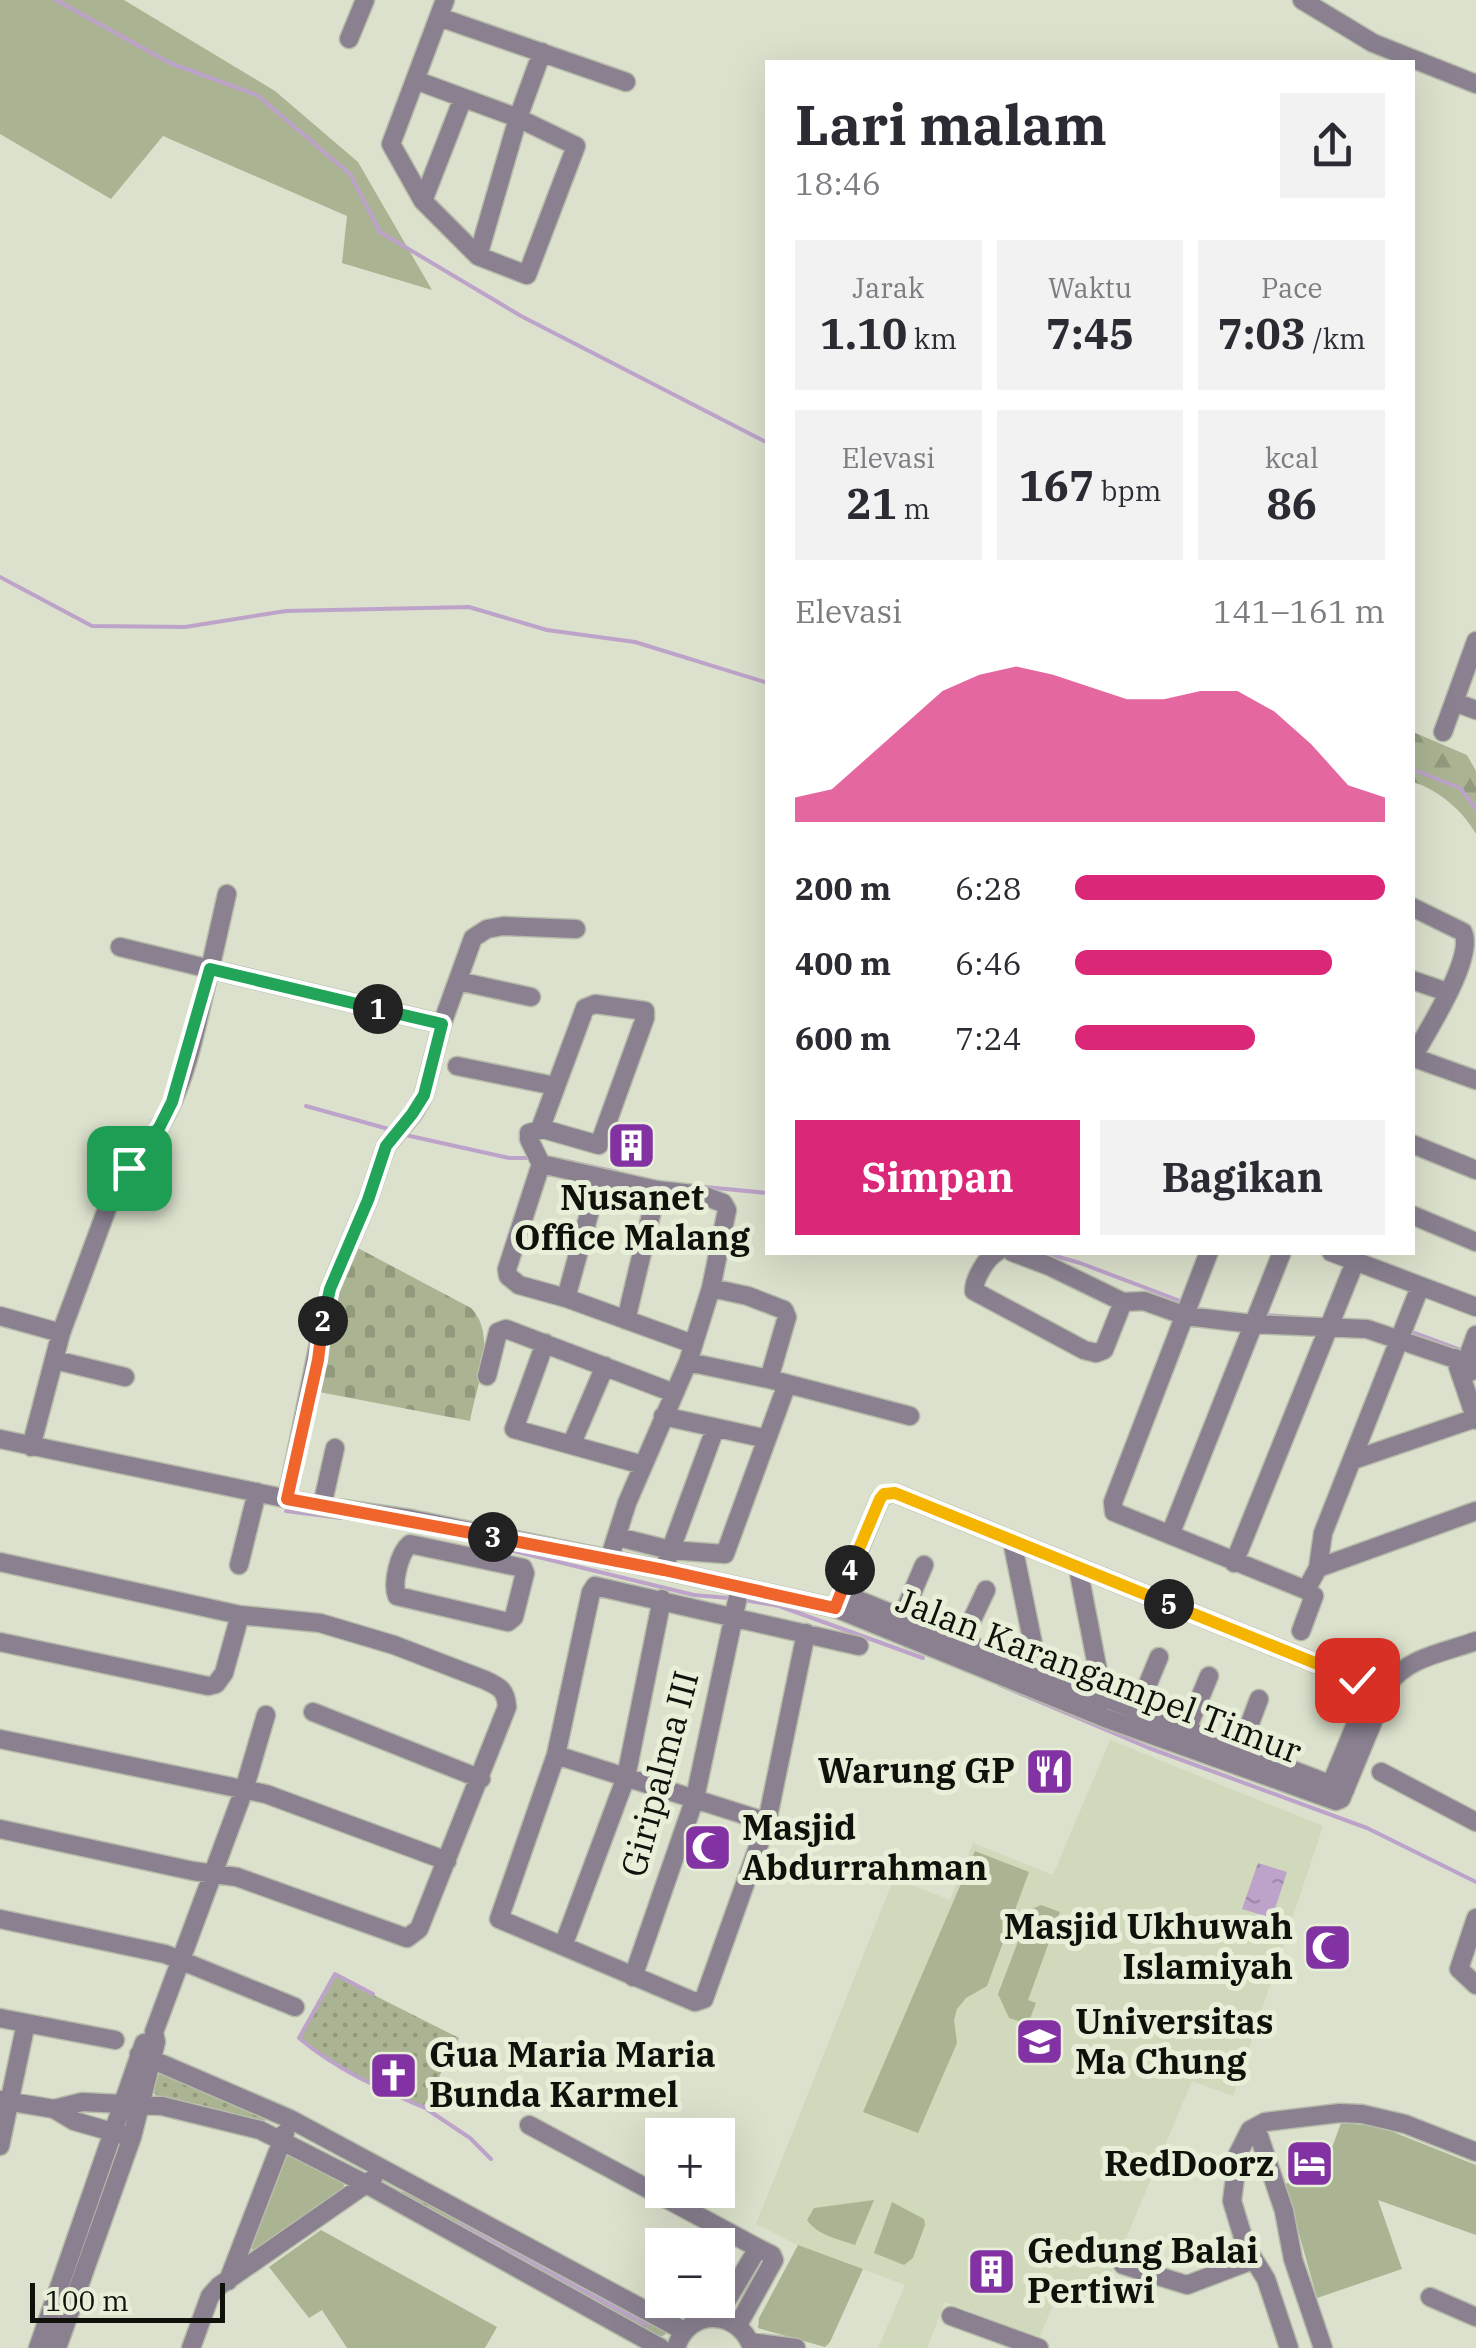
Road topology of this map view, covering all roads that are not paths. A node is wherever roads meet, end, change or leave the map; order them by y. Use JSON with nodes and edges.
{"nodes":[{"id":1,"x":365,"y":0,"type":"edge"},
{"id":2,"x":1302,"y":0,"type":"edge"},
{"id":3,"x":442,"y":8,"type":"edge"},
{"id":4,"x":349,"y":39,"type":"dead end"},
{"id":5,"x":542,"y":52,"type":"junction"},
{"id":6,"x":415,"y":80,"type":"junction"},
{"id":7,"x":626,"y":82,"type":"dead end"},
{"id":8,"x":1476,"y":84,"type":"edge"},
{"id":9,"x":463,"y":98,"type":"junction"},
{"id":10,"x":518,"y":118,"type":"junction"},
{"id":11,"x":423,"y":201,"type":"junction"},
{"id":12,"x":478,"y":256,"type":"junction"},
{"id":13,"x":1476,"y":641,"type":"edge"},
{"id":14,"x":1454,"y":702,"type":"junction"},
{"id":15,"x":1476,"y":710,"type":"edge"},
{"id":16,"x":1443,"y":732,"type":"dead end"},
{"id":17,"x":227,"y":894,"type":"dead end"},
{"id":18,"x":1415,"y":908,"type":"edge"},
{"id":19,"x":576,"y":929,"type":"dead end"},
{"id":20,"x":120,"y":947,"type":"dead end"},
{"id":21,"x":210,"y":969,"type":"junction"},
{"id":22,"x":1458,"y":974,"type":"junction"},
{"id":23,"x":458,"y":981,"type":"junction"},
{"id":24,"x":1415,"y":981,"type":"edge"},
{"id":25,"x":1476,"y":982,"type":"edge"},
{"id":26,"x":1446,"y":992,"type":"junction"},
{"id":27,"x":531,"y":997,"type":"dead end"},
{"id":28,"x":442,"y":1024,"type":"junction"},
{"id":29,"x":1415,"y":1053,"type":"edge"},
{"id":30,"x":1415,"y":1058,"type":"edge"},
{"id":31,"x":457,"y":1066,"type":"dead end"},
{"id":32,"x":1476,"y":1080,"type":"edge"},
{"id":33,"x":555,"y":1086,"type":"junction"},
{"id":34,"x":544,"y":1129,"type":"junction"},
{"id":35,"x":1415,"y":1145,"type":"edge"},
{"id":36,"x":539,"y":1160,"type":"junction"},
{"id":37,"x":1476,"y":1170,"type":"edge"},
{"id":38,"x":599,"y":1178,"type":"junction"},
{"id":39,"x":658,"y":1190,"type":"junction"},
{"id":40,"x":1415,"y":1216,"type":"edge"},
{"id":41,"x":1476,"y":1242,"type":"edge"},
{"id":42,"x":993,"y":1255,"type":"edge"},
{"id":43,"x":1020,"y":1255,"type":"edge"},
{"id":44,"x":1208,"y":1255,"type":"edge"},
{"id":45,"x":1281,"y":1255,"type":"edge"},
{"id":46,"x":1338,"y":1255,"type":"edge"},
{"id":47,"x":1355,"y":1262,"type":"junction"},
{"id":48,"x":1420,"y":1287,"type":"junction"},
{"id":49,"x":711,"y":1288,"type":"junction"},
{"id":50,"x":566,"y":1298,"type":"junction"},
{"id":51,"x":1124,"y":1302,"type":"junction"},
{"id":52,"x":1189,"y":1307,"type":"junction"},
{"id":53,"x":1476,"y":1307,"type":"edge"},
{"id":54,"x":0,"y":1316,"type":"edge"},
{"id":55,"x":1256,"y":1317,"type":"junction"},
{"id":56,"x":626,"y":1320,"type":"junction"},
{"id":57,"x":1333,"y":1320,"type":"junction"},
{"id":58,"x":1400,"y":1332,"type":"junction"},
{"id":59,"x":62,"y":1333,"type":"junction"},
{"id":60,"x":545,"y":1343,"type":"junction"},
{"id":61,"x":691,"y":1353,"type":"junction"},
{"id":62,"x":1468,"y":1356,"type":"edge"},
{"id":63,"x":55,"y":1360,"type":"junction"},
{"id":64,"x":606,"y":1366,"type":"junction"},
{"id":65,"x":126,"y":1376,"type":"dead end"},
{"id":66,"x":487,"y":1376,"type":"dead end"},
{"id":67,"x":778,"y":1382,"type":"junction"},
{"id":68,"x":1476,"y":1385,"type":"edge"},
{"id":69,"x":674,"y":1393,"type":"junction"},
{"id":70,"x":663,"y":1416,"type":"junction"},
{"id":71,"x":910,"y":1416,"type":"dead end"},
{"id":72,"x":1476,"y":1419,"type":"edge"},
{"id":73,"x":715,"y":1429,"type":"junction"},
{"id":74,"x":0,"y":1439,"type":"edge"},
{"id":75,"x":766,"y":1439,"type":"junction"},
{"id":76,"x":572,"y":1444,"type":"junction"},
{"id":77,"x":31,"y":1447,"type":"junction"},
{"id":78,"x":335,"y":1448,"type":"dead end"},
{"id":79,"x":1353,"y":1460,"type":"junction"},
{"id":80,"x":644,"y":1466,"type":"junction"},
{"id":81,"x":257,"y":1492,"type":"junction"},
{"id":82,"x":287,"y":1499,"type":"junction"},
{"id":83,"x":322,"y":1506,"type":"junction"},
{"id":84,"x":1476,"y":1511,"type":"edge"},
{"id":85,"x":1170,"y":1535,"type":"junction"},
{"id":86,"x":618,"y":1537,"type":"junction"},
{"id":87,"x":1012,"y":1540,"type":"junction"},
{"id":88,"x":462,"y":1544,"type":"junction"},
{"id":89,"x":670,"y":1550,"type":"junction"},
{"id":90,"x":610,"y":1560,"type":"junction"},
{"id":91,"x":0,"y":1562,"type":"edge"},
{"id":92,"x":1234,"y":1563,"type":"junction"},
{"id":93,"x":238,"y":1565,"type":"dead end"},
{"id":94,"x":924,"y":1565,"type":"dead end"},
{"id":95,"x":1078,"y":1568,"type":"junction"},
{"id":96,"x":1318,"y":1568,"type":"junction"},
{"id":97,"x":664,"y":1570,"type":"junction"},
{"id":98,"x":986,"y":1590,"type":"dead end"},
{"id":99,"x":1306,"y":1590,"type":"junction"},
{"id":100,"x":662,"y":1599,"type":"junction"},
{"id":101,"x":738,"y":1600,"type":"junction"},
{"id":102,"x":838,"y":1600,"type":"junction"},
{"id":103,"x":240,"y":1615,"type":"junction"},
{"id":104,"x":902,"y":1617,"type":"junction"},
{"id":105,"x":1301,"y":1631,"type":"dead end"},
{"id":106,"x":806,"y":1634,"type":"junction"},
{"id":107,"x":962,"y":1641,"type":"junction"},
{"id":108,"x":1476,"y":1641,"type":"edge"},
{"id":109,"x":0,"y":1642,"type":"edge"},
{"id":110,"x":859,"y":1646,"type":"dead end"},
{"id":111,"x":1159,"y":1657,"type":"dead end"},
{"id":112,"x":1209,"y":1676,"type":"dead end"},
{"id":113,"x":1036,"y":1680,"type":"junction"},
{"id":114,"x":1380,"y":1685,"type":"junction"},
{"id":115,"x":1260,"y":1699,"type":"dead end"},
{"id":116,"x":1099,"y":1706,"type":"junction"},
{"id":117,"x":1137,"y":1710,"type":"junction"},
{"id":118,"x":313,"y":1712,"type":"dead end"},
{"id":119,"x":266,"y":1715,"type":"dead end"},
{"id":120,"x":1187,"y":1729,"type":"junction"},
{"id":121,"x":0,"y":1739,"type":"edge"},
{"id":122,"x":1240,"y":1750,"type":"junction"},
{"id":123,"x":556,"y":1755,"type":"junction"},
{"id":124,"x":1381,"y":1772,"type":"dead end"},
{"id":125,"x":626,"y":1776,"type":"junction"},
{"id":126,"x":481,"y":1779,"type":"junction"},
{"id":127,"x":244,"y":1790,"type":"junction"},
{"id":128,"x":695,"y":1798,"type":"junction"},
{"id":129,"x":1337,"y":1800,"type":"junction"},
{"id":130,"x":766,"y":1822,"type":"junction"},
{"id":131,"x":1476,"y":1822,"type":"edge"},
{"id":132,"x":0,"y":1829,"type":"edge"},
{"id":133,"x":447,"y":1862,"type":"junction"},
{"id":134,"x":214,"y":1873,"type":"junction"},
{"id":135,"x":1476,"y":1918,"type":"edge"},
{"id":136,"x":0,"y":1919,"type":"edge"},
{"id":137,"x":563,"y":1946,"type":"junction"},
{"id":138,"x":180,"y":1958,"type":"junction"},
{"id":139,"x":633,"y":1976,"type":"junction"},
{"id":140,"x":1476,"y":1986,"type":"edge"},
{"id":141,"x":294,"y":2008,"type":"dead end"},
{"id":142,"x":0,"y":2018,"type":"edge"},
{"id":143,"x":26,"y":2023,"type":"junction"},
{"id":144,"x":115,"y":2040,"type":"dead end"},
{"id":145,"x":146,"y":2056,"type":"junction"},
{"id":146,"x":5,"y":2101,"type":"edge"},
{"id":147,"x":133,"y":2103,"type":"junction"},
{"id":148,"x":54,"y":2109,"type":"junction"},
{"id":149,"x":290,"y":2119,"type":"junction"},
{"id":150,"x":530,"y":2126,"type":"dead end"},
{"id":151,"x":1256,"y":2127,"type":"junction"},
{"id":152,"x":123,"y":2135,"type":"junction"},
{"id":153,"x":282,"y":2140,"type":"junction"},
{"id":154,"x":0,"y":2146,"type":"edge"},
{"id":155,"x":1476,"y":2152,"type":"edge"},
{"id":156,"x":1235,"y":2166,"type":"junction"},
{"id":157,"x":385,"y":2169,"type":"junction"},
{"id":158,"x":1268,"y":2172,"type":"junction"},
{"id":159,"x":366,"y":2184,"type":"junction"},
{"id":160,"x":758,"y":2248,"type":"junction"},
{"id":161,"x":1252,"y":2260,"type":"junction"},
{"id":162,"x":1122,"y":2266,"type":"dead end"},
{"id":163,"x":228,"y":2281,"type":"junction"},
{"id":164,"x":735,"y":2287,"type":"edge"},
{"id":165,"x":1430,"y":2297,"type":"dead end"},
{"id":166,"x":951,"y":2316,"type":"dead end"},
{"id":167,"x":1476,"y":2317,"type":"edge"},
{"id":168,"x":704,"y":2318,"type":"edge"},
{"id":169,"x":720,"y":2318,"type":"edge"},
{"id":170,"x":738,"y":2325,"type":"junction"},
{"id":171,"x":680,"y":2340,"type":"edge"},
{"id":172,"x":752,"y":2345,"type":"edge"},
{"id":173,"x":38,"y":2348,"type":"edge"},
{"id":174,"x":57,"y":2348,"type":"edge"},
{"id":175,"x":191,"y":2348,"type":"edge"},
{"id":176,"x":661,"y":2348,"type":"edge"},
{"id":177,"x":796,"y":2348,"type":"edge"},
{"id":178,"x":1038,"y":2348,"type":"edge"},
{"id":179,"x":1288,"y":2348,"type":"edge"},
{"id":180,"x":1323,"y":2348,"type":"edge"}],
"edges":[{"from":1,"to":4,"type":"street"},
{"from":2,"to":8,"type":"street"},
{"from":3,"to":5,"type":"street"},
{"from":3,"to":6,"type":"street"},
{"from":5,"to":7,"type":"street"},
{"from":5,"to":10,"type":"street"},
{"from":6,"to":9,"type":"street"},
{"from":6,"to":11,"type":"street"},
{"from":9,"to":10,"type":"street"},
{"from":9,"to":11,"type":"street"},
{"from":10,"to":12,"type":"street"},
{"from":10,"to":12,"type":"street"},
{"from":11,"to":12,"type":"street"},
{"from":13,"to":14,"type":"street"},
{"from":14,"to":15,"type":"street"},
{"from":14,"to":16,"type":"street"},
{"from":17,"to":21,"type":"street"},
{"from":18,"to":22,"type":"street"},
{"from":19,"to":23,"type":"street"},
{"from":20,"to":21,"type":"street"},
{"from":21,"to":28,"type":"street"},
{"from":21,"to":59,"type":"street"},
{"from":22,"to":25,"type":"street"},
{"from":22,"to":26,"type":"street"},
{"from":23,"to":27,"type":"street"},
{"from":23,"to":28,"type":"street"},
{"from":24,"to":26,"type":"street"},
{"from":26,"to":29,"type":"street"},
{"from":28,"to":82,"type":"street"},
{"from":30,"to":32,"type":"street"},
{"from":31,"to":33,"type":"street"},
{"from":33,"to":34,"type":"street"},
{"from":33,"to":34,"type":"street"},
{"from":34,"to":36,"type":"street"},
{"from":35,"to":37,"type":"street"},
{"from":36,"to":38,"type":"street"},
{"from":36,"to":50,"type":"street"},
{"from":38,"to":39,"type":"street"},
{"from":38,"to":50,"type":"street"},
{"from":39,"to":49,"type":"street"},
{"from":39,"to":56,"type":"street"},
{"from":40,"to":41,"type":"street"},
{"from":42,"to":51,"type":"street"},
{"from":43,"to":51,"type":"street"},
{"from":44,"to":52,"type":"street"},
{"from":45,"to":55,"type":"street"},
{"from":46,"to":47,"type":"street"},
{"from":47,"to":48,"type":"street"},
{"from":47,"to":57,"type":"street"},
{"from":48,"to":53,"type":"street"},
{"from":48,"to":58,"type":"street"},
{"from":49,"to":61,"type":"street"},
{"from":49,"to":67,"type":"street"},
{"from":50,"to":56,"type":"street"},
{"from":51,"to":52,"type":"street"},
{"from":52,"to":55,"type":"street"},
{"from":52,"to":85,"type":"street"},
{"from":54,"to":59,"type":"street"},
{"from":55,"to":57,"type":"street"},
{"from":55,"to":85,"type":"street"},
{"from":56,"to":61,"type":"street"},
{"from":57,"to":58,"type":"street"},
{"from":57,"to":92,"type":"street"},
{"from":58,"to":62,"type":"street"},
{"from":58,"to":79,"type":"street"},
{"from":59,"to":63,"type":"street"},
{"from":60,"to":64,"type":"street"},
{"from":60,"to":66,"type":"street"},
{"from":60,"to":76,"type":"street"},
{"from":61,"to":67,"type":"street"},
{"from":61,"to":69,"type":"street"},
{"from":62,"to":68,"type":"street"},
{"from":62,"to":72,"type":"street"},
{"from":63,"to":65,"type":"street"},
{"from":63,"to":77,"type":"street"},
{"from":64,"to":69,"type":"street"},
{"from":64,"to":76,"type":"street"},
{"from":67,"to":71,"type":"street"},
{"from":67,"to":75,"type":"street"},
{"from":69,"to":70,"type":"street"},
{"from":70,"to":73,"type":"street"},
{"from":70,"to":80,"type":"street"},
{"from":72,"to":79,"type":"street"},
{"from":73,"to":75,"type":"street"},
{"from":73,"to":89,"type":"street"},
{"from":74,"to":77,"type":"street","name":"Jalan Karangampel Timur"},
{"from":75,"to":89,"type":"street"},
{"from":76,"to":80,"type":"street"},
{"from":77,"to":81,"type":"street","name":"Jalan Karangampel Timur"},
{"from":78,"to":83,"type":"street"},
{"from":79,"to":96,"type":"street"},
{"from":80,"to":86,"type":"street"},
{"from":81,"to":82,"type":"street","name":"Jalan Karangampel Timur"},
{"from":81,"to":93,"type":"street"},
{"from":82,"to":83,"type":"street","name":"Jalan Karangampel Timur"},
{"from":83,"to":88,"type":"street","name":"Jalan Karangampel Timur"},
{"from":84,"to":96,"type":"street"},
{"from":85,"to":92,"type":"street"},
{"from":86,"to":89,"type":"street"},
{"from":86,"to":90,"type":"street"},
{"from":87,"to":95,"type":"street"},
{"from":87,"to":102,"type":"street"},
{"from":87,"to":113,"type":"street"},
{"from":88,"to":88,"type":"street"},
{"from":88,"to":90,"type":"street","name":"Jalan Karangampel Timur"},
{"from":89,"to":97,"type":"street"},
{"from":90,"to":97,"type":"street","name":"Jalan Karangampel Timur"},
{"from":91,"to":103,"type":"street"},
{"from":92,"to":99,"type":"street"},
{"from":94,"to":104,"type":"street"},
{"from":95,"to":114,"type":"street"},
{"from":95,"to":116,"type":"street"},
{"from":96,"to":99,"type":"street"},
{"from":97,"to":101,"type":"street","name":"Jalan Karangampel Timur"},
{"from":98,"to":107,"type":"street"},
{"from":99,"to":105,"type":"street"},
{"from":100,"to":101,"type":"street"},
{"from":100,"to":123,"type":"street"},
{"from":100,"to":125,"type":"street"},
{"from":101,"to":102,"type":"street","name":"Jalan Karangampel Timur"},
{"from":101,"to":106,"type":"street"},
{"from":101,"to":128,"type":"street","name":"Giripalma III"},
{"from":102,"to":104,"type":"street","name":"Jalan Karangampel Timur"},
{"from":102,"to":113,"type":"street","name":"Jalan Karangampel Timur"},
{"from":103,"to":109,"type":"street"},
{"from":103,"to":126,"type":"street"},
{"from":104,"to":107,"type":"street","name":"Jalan Karangampel Timur"},
{"from":106,"to":110,"type":"street"},
{"from":106,"to":130,"type":"street"},
{"from":107,"to":113,"type":"street","name":"Jalan Karangampel Timur"},
{"from":108,"to":114,"type":"street"},
{"from":111,"to":117,"type":"street"},
{"from":112,"to":120,"type":"street"},
{"from":113,"to":116,"type":"street","name":"Jalan Karangampel Timur"},
{"from":114,"to":129,"type":"street"},
{"from":115,"to":122,"type":"street"},
{"from":116,"to":117,"type":"street","name":"Jalan Karangampel Timur"},
{"from":116,"to":129,"type":"street","name":"Jalan Karangampel Timur"},
{"from":117,"to":120,"type":"street","name":"Jalan Karangampel Timur"},
{"from":118,"to":126,"type":"street"},
{"from":119,"to":127,"type":"street"},
{"from":120,"to":122,"type":"street","name":"Jalan Karangampel Timur"},
{"from":121,"to":127,"type":"street"},
{"from":122,"to":129,"type":"street","name":"Jalan Karangampel Timur"},
{"from":123,"to":125,"type":"street"},
{"from":123,"to":137,"type":"street"},
{"from":124,"to":131,"type":"street"},
{"from":125,"to":128,"type":"street"},
{"from":125,"to":137,"type":"street"},
{"from":126,"to":133,"type":"street"},
{"from":127,"to":133,"type":"street"},
{"from":127,"to":134,"type":"street"},
{"from":128,"to":130,"type":"street"},
{"from":128,"to":139,"type":"street","name":"Giripalma III"},
{"from":130,"to":139,"type":"street"},
{"from":132,"to":134,"type":"street"},
{"from":133,"to":134,"type":"street"},
{"from":134,"to":138,"type":"street"},
{"from":135,"to":140,"type":"street"},
{"from":136,"to":138,"type":"street"},
{"from":137,"to":139,"type":"street"},
{"from":138,"to":141,"type":"street"},
{"from":138,"to":145,"type":"street"},
{"from":142,"to":143,"type":"street"},
{"from":143,"to":144,"type":"street"},
{"from":143,"to":146,"type":"street"},
{"from":145,"to":147,"type":"street"},
{"from":145,"to":149,"type":"street"},
{"from":146,"to":148,"type":"street"},
{"from":146,"to":154,"type":"street"},
{"from":147,"to":148,"type":"street"},
{"from":147,"to":152,"type":"street"},
{"from":147,"to":153,"type":"street"},
{"from":148,"to":152,"type":"street"},
{"from":149,"to":153,"type":"street"},
{"from":149,"to":157,"type":"street"},
{"from":150,"to":160,"type":"street"},
{"from":151,"to":155,"type":"street"},
{"from":151,"to":156,"type":"street"},
{"from":151,"to":158,"type":"street"},
{"from":152,"to":173,"type":"street"},
{"from":152,"to":174,"type":"street"},
{"from":153,"to":159,"type":"street"},
{"from":153,"to":163,"type":"street"},
{"from":156,"to":158,"type":"street"},
{"from":156,"to":161,"type":"street"},
{"from":157,"to":159,"type":"street"},
{"from":157,"to":171,"type":"street"},
{"from":158,"to":180,"type":"street"},
{"from":159,"to":163,"type":"street"},
{"from":159,"to":176,"type":"street"},
{"from":160,"to":164,"type":"street"},
{"from":160,"to":170,"type":"street"},
{"from":161,"to":162,"type":"street"},
{"from":161,"to":179,"type":"street"},
{"from":163,"to":175,"type":"street"},
{"from":165,"to":167,"type":"street"},
{"from":166,"to":178,"type":"street"},
{"from":168,"to":171,"type":"street"},
{"from":169,"to":170,"type":"street"},
{"from":170,"to":172,"type":"street"},
{"from":172,"to":177,"type":"street"}]}
